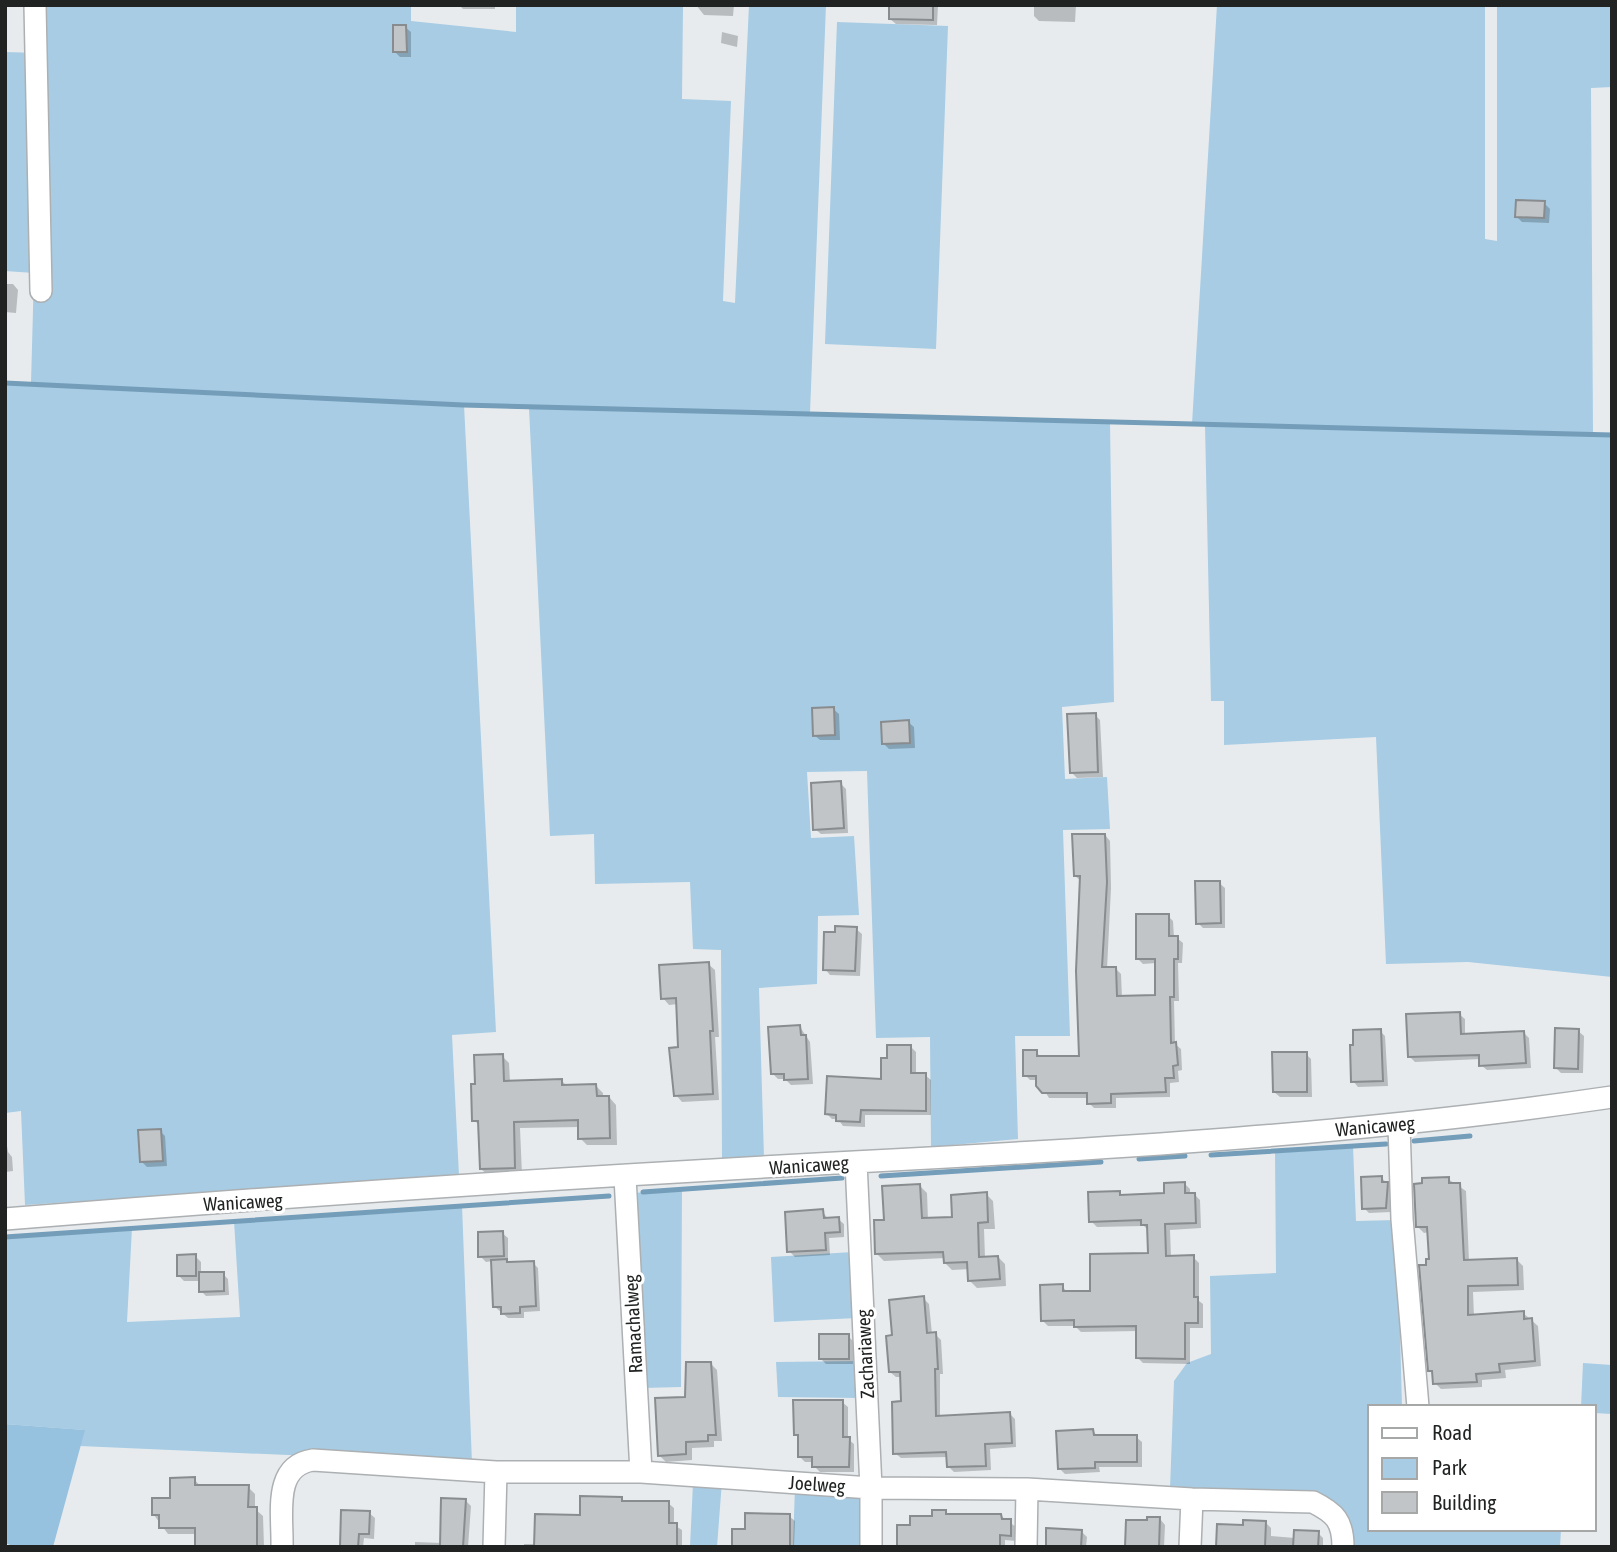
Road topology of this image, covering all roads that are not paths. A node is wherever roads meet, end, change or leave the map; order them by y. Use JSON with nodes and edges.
{"nodes":[{"id":1,"x":35,"y":5,"type":"edge"},
{"id":2,"x":41,"y":291,"type":"dead end"},
{"id":3,"x":1612,"y":1097,"type":"edge"},
{"id":4,"x":1399,"y":1125,"type":"junction"},
{"id":5,"x":856,"y":1162,"type":"junction"},
{"id":6,"x":625,"y":1177,"type":"junction"},
{"id":7,"x":5,"y":1219,"type":"edge"},
{"id":8,"x":1418,"y":1405,"type":"edge"},
{"id":9,"x":496,"y":1472,"type":"junction"},
{"id":10,"x":641,"y":1472,"type":"junction"},
{"id":11,"x":871,"y":1488,"type":"junction"},
{"id":12,"x":1027,"y":1489,"type":"junction"},
{"id":13,"x":1192,"y":1499,"type":"junction"},
{"id":14,"x":282,"y":1547,"type":"edge"},
{"id":15,"x":494,"y":1547,"type":"edge"},
{"id":16,"x":871,"y":1547,"type":"edge"},
{"id":17,"x":1026,"y":1547,"type":"edge"},
{"id":18,"x":1191,"y":1547,"type":"edge"},
{"id":19,"x":1343,"y":1547,"type":"edge"}],
"edges":[{"from":1,"to":2,"type":"street"},
{"from":3,"to":4,"type":"street","name":"Wanicaweg"},
{"from":4,"to":5,"type":"street","name":"Wanicaweg"},
{"from":4,"to":8,"type":"street"},
{"from":5,"to":6,"type":"street","name":"Wanicaweg"},
{"from":5,"to":11,"type":"street","name":"Zachariaweg"},
{"from":6,"to":7,"type":"street","name":"Wanicaweg"},
{"from":6,"to":10,"type":"street","name":"Ramachalweg"},
{"from":9,"to":10,"type":"street","name":"Joelweg"},
{"from":9,"to":14,"type":"street","name":"Joelweg"},
{"from":9,"to":15,"type":"street"},
{"from":10,"to":11,"type":"street","name":"Joelweg"},
{"from":11,"to":12,"type":"street","name":"Joelweg"},
{"from":11,"to":16,"type":"street","name":"Zachariaweg"},
{"from":12,"to":13,"type":"street","name":"Joelweg"},
{"from":12,"to":17,"type":"street"},
{"from":13,"to":18,"type":"street"},
{"from":13,"to":19,"type":"street","name":"Joelweg"}]}
